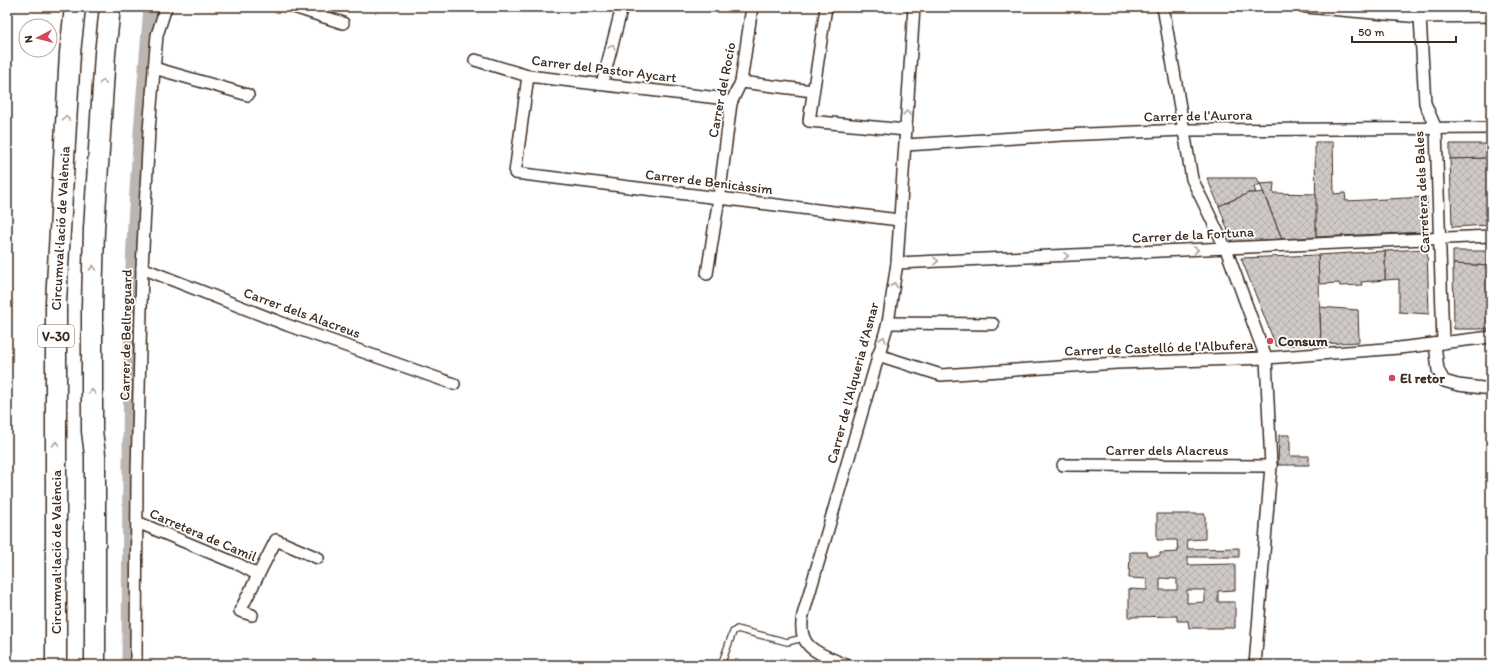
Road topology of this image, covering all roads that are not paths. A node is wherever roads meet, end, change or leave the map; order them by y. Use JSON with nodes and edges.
{"nodes":[{"id":1,"x":75,"y":7,"type":"edge"},
{"id":2,"x":110,"y":7,"type":"edge"},
{"id":3,"x":166,"y":7,"type":"edge"},
{"id":4,"x":294,"y":7,"type":"edge"},
{"id":5,"x":622,"y":7,"type":"edge"},
{"id":6,"x":752,"y":7,"type":"edge"},
{"id":7,"x":826,"y":7,"type":"edge"},
{"id":8,"x":914,"y":7,"type":"edge"},
{"id":9,"x":1162,"y":7,"type":"edge"},
{"id":10,"x":1306,"y":7,"type":"edge"},
{"id":11,"x":1380,"y":10,"type":"edge"},
{"id":12,"x":1491,"y":16,"type":"edge"},
{"id":13,"x":1420,"y":18,"type":"junction"},
{"id":14,"x":343,"y":23,"type":"dead end"},
{"id":15,"x":474,"y":60,"type":"dead end"},
{"id":16,"x":154,"y":68,"type":"junction"},
{"id":17,"x":528,"y":76,"type":"junction"},
{"id":18,"x":741,"y":82,"type":"junction"},
{"id":19,"x":602,"y":84,"type":"junction"},
{"id":20,"x":814,"y":91,"type":"junction"},
{"id":21,"x":248,"y":95,"type":"dead end"},
{"id":22,"x":731,"y":104,"type":"junction"},
{"id":23,"x":1491,"y":128,"type":"edge"},
{"id":24,"x":1436,"y":129,"type":"junction"},
{"id":25,"x":906,"y":130,"type":"junction"},
{"id":26,"x":1185,"y":130,"type":"junction"},
{"id":27,"x":906,"y":145,"type":"junction"},
{"id":28,"x":719,"y":198,"type":"junction"},
{"id":29,"x":899,"y":220,"type":"junction"},
{"id":30,"x":1491,"y":236,"type":"edge"},
{"id":31,"x":1439,"y":238,"type":"junction"},
{"id":32,"x":1226,"y":249,"type":"junction"},
{"id":33,"x":897,"y":263,"type":"junction"},
{"id":34,"x":142,"y":268,"type":"junction"},
{"id":35,"x":707,"y":274,"type":"dead end"},
{"id":36,"x":888,"y":323,"type":"junction"},
{"id":37,"x":992,"y":324,"type":"dead end"},
{"id":38,"x":1491,"y":337,"type":"edge"},
{"id":39,"x":1439,"y":344,"type":"junction"},
{"id":40,"x":878,"y":355,"type":"junction"},
{"id":41,"x":1266,"y":358,"type":"junction"},
{"id":42,"x":454,"y":384,"type":"dead end"},
{"id":43,"x":1491,"y":389,"type":"edge"},
{"id":44,"x":92,"y":430,"type":"junction"},
{"id":45,"x":1063,"y":465,"type":"dead end"},
{"id":46,"x":1271,"y":466,"type":"junction"},
{"id":47,"x":137,"y":522,"type":"junction"},
{"id":48,"x":318,"y":558,"type":"dead end"},
{"id":49,"x":258,"y":575,"type":"junction"},
{"id":50,"x":252,"y":615,"type":"dead end"},
{"id":51,"x":803,"y":638,"type":"junction"},
{"id":52,"x":56,"y":665,"type":"edge"},
{"id":53,"x":83,"y":665,"type":"edge"},
{"id":54,"x":95,"y":665,"type":"edge"},
{"id":55,"x":136,"y":665,"type":"edge"},
{"id":56,"x":721,"y":665,"type":"edge"},
{"id":57,"x":846,"y":665,"type":"edge"},
{"id":58,"x":1255,"y":665,"type":"edge"}],
"edges":[{"from":52,"to":1,"type":"highway","name":"Circumval·lació de València","number":"V-30","one_way":true},
{"from":44,"to":2,"type":"highway","number":"V-30","one_way":true},
{"from":3,"to":16,"type":"street","name":"Carrer de Bellreguard"},
{"from":4,"to":14,"type":"street"},
{"from":19,"to":5,"type":"street","one_way":true},
{"from":6,"to":18,"type":"street","name":"Carrer del Rocío"},
{"from":7,"to":20,"type":"street"},
{"from":25,"to":8,"type":"street","name":"Carrer de l'Alqueria d'Asnar","one_way":true},
{"from":9,"to":26,"type":"street"},
{"from":10,"to":11,"type":"street"},
{"from":11,"to":13,"type":"street"},
{"from":12,"to":13,"type":"street"},
{"from":13,"to":24,"type":"street","name":"Carretera dels Bales"},
{"from":15,"to":17,"type":"street","name":"Carrer del Pastor Aycart"},
{"from":16,"to":21,"type":"street"},
{"from":16,"to":34,"type":"street","name":"Carrer de Bellreguard"},
{"from":17,"to":19,"type":"street","name":"Carrer del Pastor Aycart"},
{"from":17,"to":28,"type":"street","name":"Carrer de Benicàssim"},
{"from":18,"to":20,"type":"street"},
{"from":18,"to":22,"type":"street","name":"Carrer del Rocío"},
{"from":19,"to":22,"type":"street","name":"Carrer del Pastor Aycart"},
{"from":20,"to":25,"type":"street"},
{"from":22,"to":28,"type":"street","name":"Carrer del Rocío"},
{"from":23,"to":24,"type":"street","name":"Carrer de l'Aurora"},
{"from":24,"to":26,"type":"street","name":"Carrer de l'Aurora"},
{"from":24,"to":31,"type":"street","name":"Carretera dels Bales"},
{"from":25,"to":27,"type":"street","name":"Carrer de l'Alqueria d'Asnar"},
{"from":26,"to":27,"type":"street","name":"Carrer de l'Aurora"},
{"from":26,"to":32,"type":"street"},
{"from":27,"to":29,"type":"street","name":"Carrer de l'Alqueria d'Asnar"},
{"from":28,"to":29,"type":"street","name":"Carrer de Benicàssim"},
{"from":28,"to":35,"type":"street","name":"Carrer del Rocío"},
{"from":29,"to":33,"type":"street","name":"Carrer de l'Alqueria d'Asnar"},
{"from":30,"to":31,"type":"street","name":"Carrer de la Fortuna"},
{"from":31,"to":32,"type":"street","name":"Carrer de la Fortuna"},
{"from":31,"to":39,"type":"street","name":"Carretera dels Bales"},
{"from":33,"to":32,"type":"street","name":"Carrer de la Fortuna","one_way":true},
{"from":32,"to":41,"type":"street"},
{"from":36,"to":33,"type":"street","name":"Carrer de l'Alqueria d'Asnar","one_way":true},
{"from":34,"to":42,"type":"street","name":"Carrer dels Alacreus"},
{"from":34,"to":47,"type":"street","name":"Carrer de Bellreguard"},
{"from":36,"to":37,"type":"street"},
{"from":40,"to":36,"type":"street","name":"Carrer de l'Alqueria d'Asnar","one_way":true},
{"from":38,"to":39,"type":"street","name":"Carrer de Castelló de l'Albufera"},
{"from":39,"to":41,"type":"street","name":"Carrer de Castelló de l'Albufera"},
{"from":39,"to":43,"type":"street","name":"Carretera dels Bales"},
{"from":40,"to":41,"type":"street","name":"Carrer de Castelló de l'Albufera"},
{"from":40,"to":51,"type":"street","name":"Carrer de l'Alqueria d'Asnar"},
{"from":41,"to":46,"type":"street"},
{"from":44,"to":53,"type":"highway","name":"Circumval·lació de València","number":"V-30"},
{"from":44,"to":54,"type":"highway"},
{"from":45,"to":46,"type":"street","name":"Carrer dels Alacreus"},
{"from":46,"to":58,"type":"street"},
{"from":47,"to":49,"type":"street","name":"Carretera de Camil"},
{"from":47,"to":55,"type":"street","name":"Carrer de Bellreguard"},
{"from":48,"to":49,"type":"street","name":"Carretera de Camil"},
{"from":49,"to":50,"type":"street","name":"Carretera de Camil"},
{"from":51,"to":56,"type":"lane"},
{"from":51,"to":57,"type":"street"}]}
